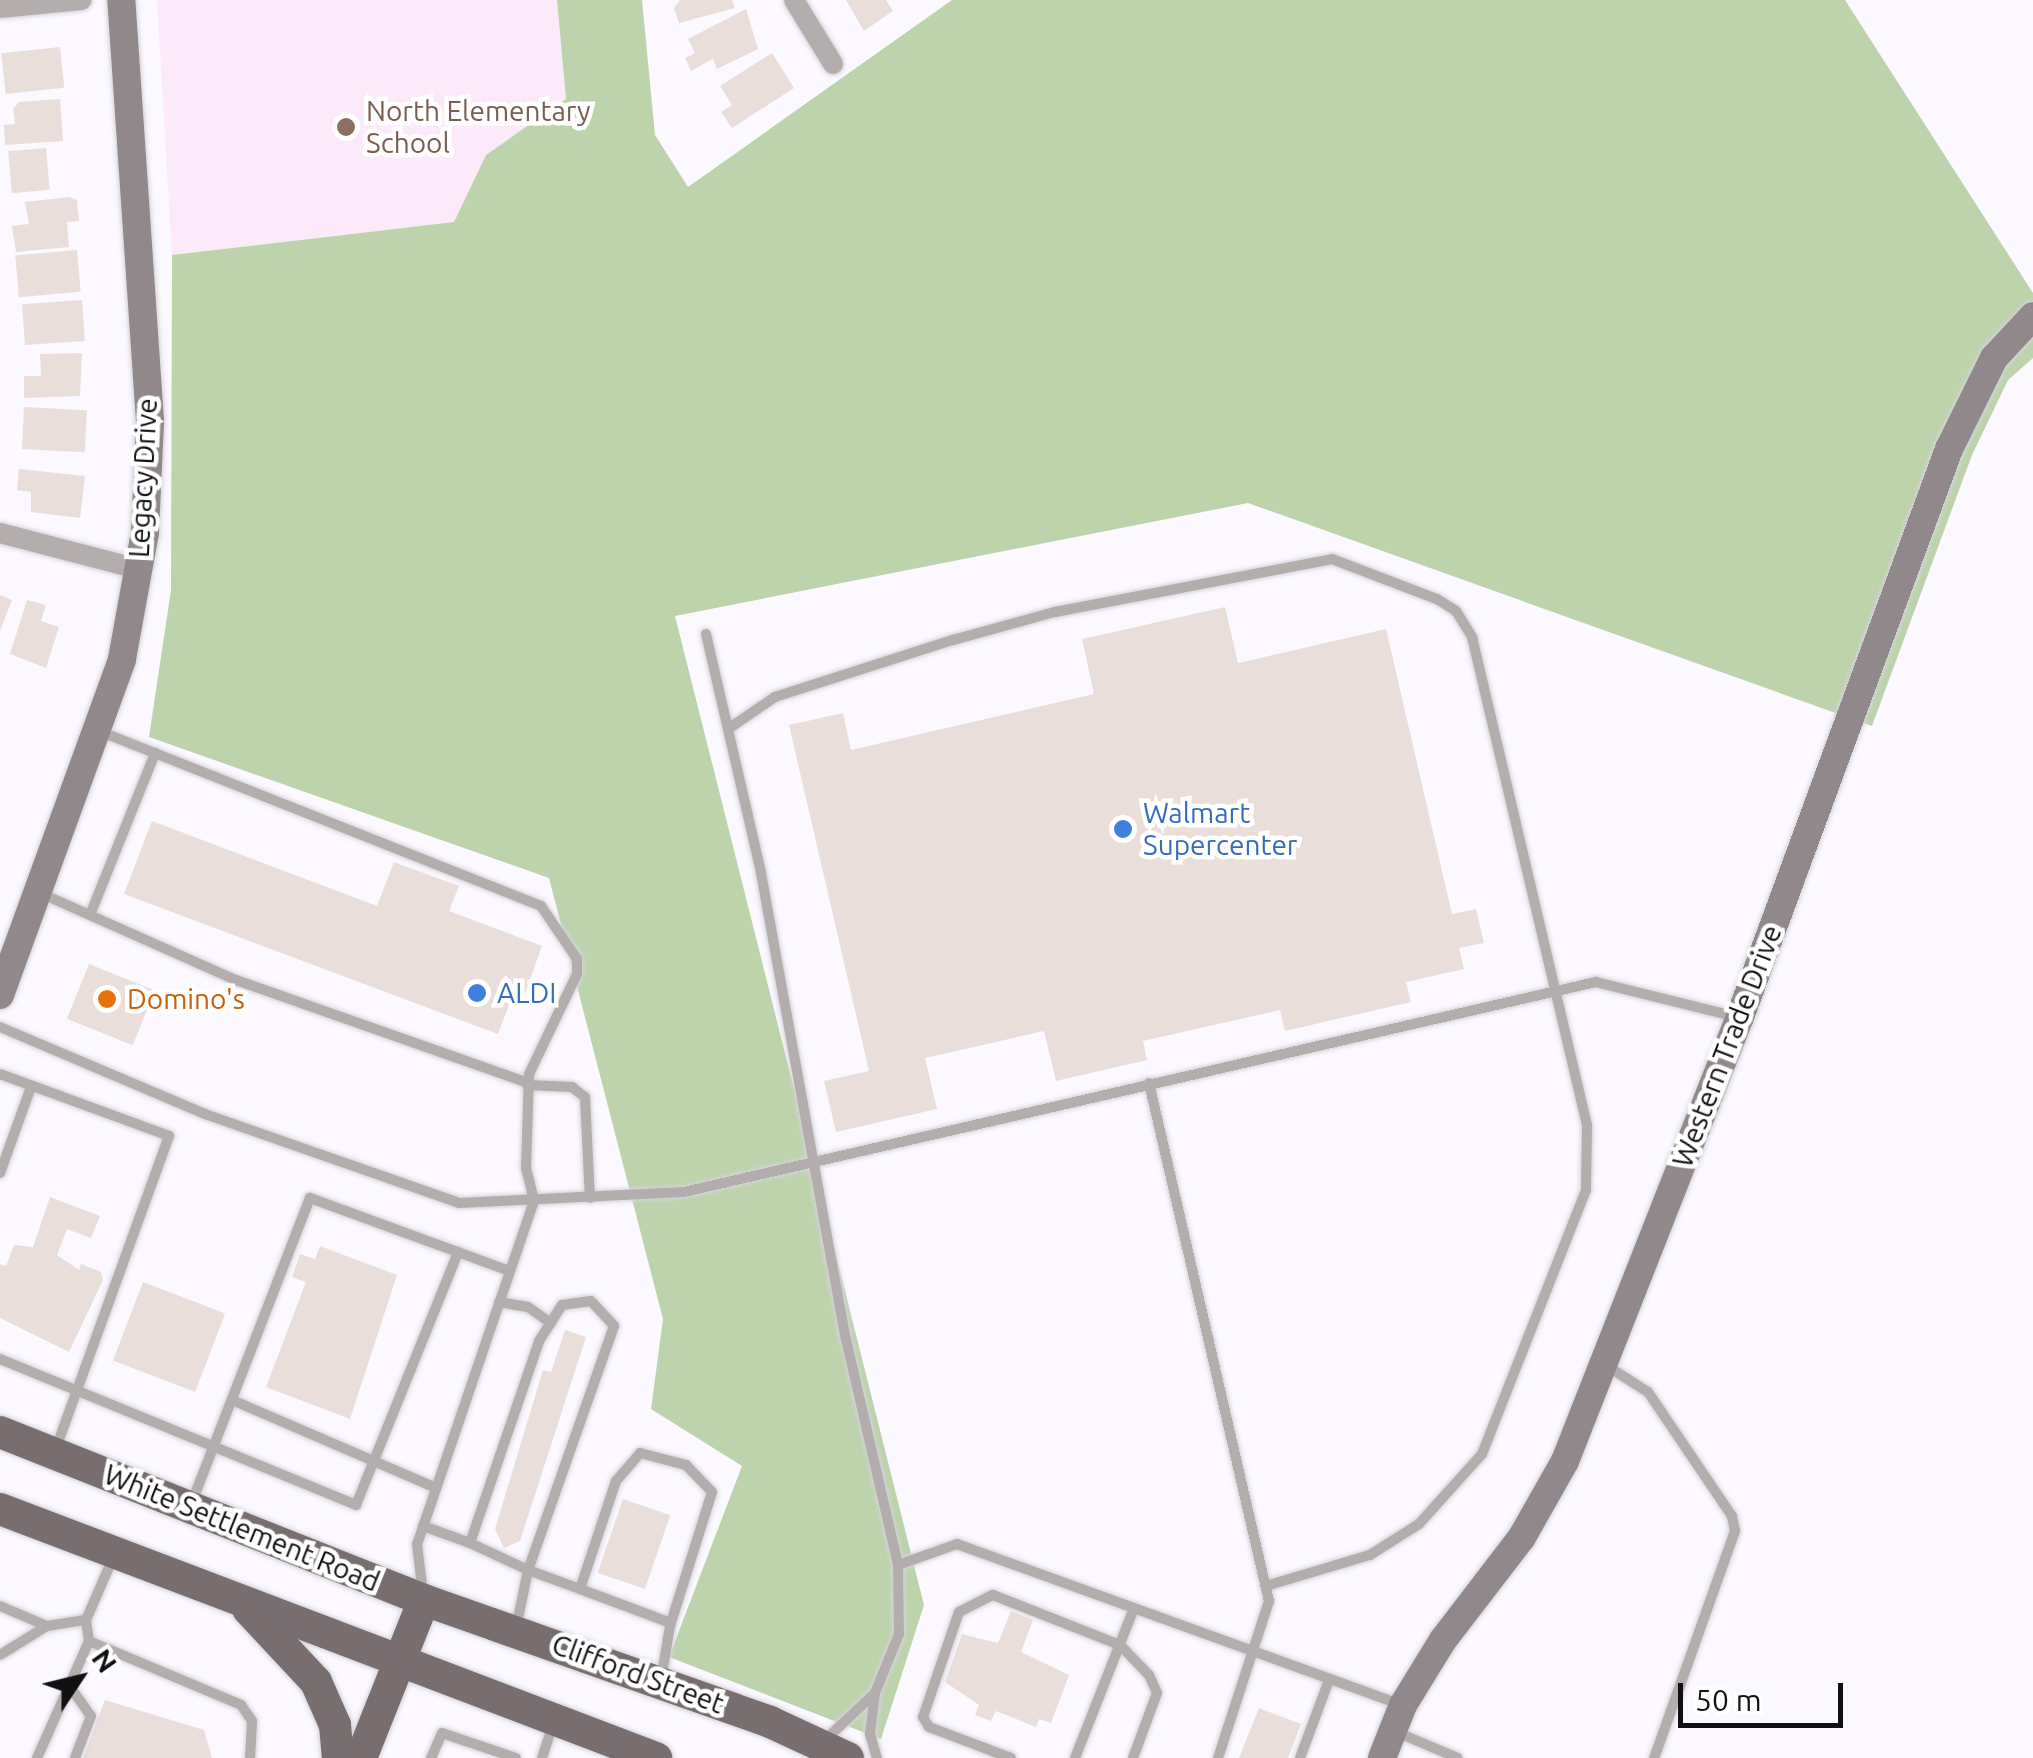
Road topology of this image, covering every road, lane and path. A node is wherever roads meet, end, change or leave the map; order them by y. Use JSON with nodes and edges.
{"nodes":[{"id":1,"x":82,"y":0,"type":"edge"},
{"id":2,"x":121,"y":0,"type":"edge"},
{"id":3,"x":794,"y":0,"type":"edge"},
{"id":4,"x":0,"y":8,"type":"edge"},
{"id":5,"x":833,"y":64,"type":"dead end"},
{"id":6,"x":2033,"y":316,"type":"edge"},
{"id":7,"x":0,"y":533,"type":"edge"},
{"id":8,"x":138,"y":570,"type":"junction"},
{"id":9,"x":706,"y":634,"type":"dead end"},
{"id":10,"x":96,"y":730,"type":"junction"},
{"id":11,"x":728,"y":730,"type":"junction"},
{"id":12,"x":155,"y":753,"type":"junction"},
{"id":13,"x":37,"y":892,"type":"junction"},
{"id":14,"x":90,"y":915,"type":"junction"},
{"id":15,"x":1554,"y":990,"type":"junction"},
{"id":16,"x":0,"y":994,"type":"edge"},
{"id":17,"x":1740,"y":1018,"type":"junction"},
{"id":18,"x":0,"y":1027,"type":"edge"},
{"id":19,"x":0,"y":1074,"type":"edge"},
{"id":20,"x":1149,"y":1083,"type":"junction"},
{"id":21,"x":528,"y":1084,"type":"junction"},
{"id":22,"x":30,"y":1087,"type":"junction"},
{"id":23,"x":815,"y":1160,"type":"junction"},
{"id":24,"x":0,"y":1173,"type":"edge"},
{"id":25,"x":590,"y":1198,"type":"junction"},
{"id":26,"x":534,"y":1201,"type":"junction"},
{"id":27,"x":458,"y":1252,"type":"junction"},
{"id":28,"x":510,"y":1271,"type":"junction"},
{"id":29,"x":499,"y":1302,"type":"junction"},
{"id":30,"x":551,"y":1323,"type":"junction"},
{"id":31,"x":0,"y":1359,"type":"edge"},
{"id":32,"x":1604,"y":1363,"type":"junction"},
{"id":33,"x":77,"y":1389,"type":"junction"},
{"id":34,"x":232,"y":1400,"type":"junction"},
{"id":35,"x":0,"y":1432,"type":"edge"},
{"id":36,"x":214,"y":1444,"type":"junction"},
{"id":37,"x":54,"y":1453,"type":"junction"},
{"id":38,"x":376,"y":1462,"type":"junction"},
{"id":39,"x":436,"y":1488,"type":"junction"},
{"id":40,"x":190,"y":1507,"type":"junction"},
{"id":41,"x":0,"y":1509,"type":"edge"},
{"id":42,"x":423,"y":1526,"type":"junction"},
{"id":43,"x":470,"y":1543,"type":"junction"},
{"id":44,"x":115,"y":1553,"type":"junction"},
{"id":45,"x":898,"y":1565,"type":"junction"},
{"id":46,"x":528,"y":1570,"type":"junction"},
{"id":47,"x":1266,"y":1586,"type":"junction"},
{"id":48,"x":580,"y":1589,"type":"junction"},
{"id":49,"x":238,"y":1599,"type":"junction"},
{"id":50,"x":424,"y":1600,"type":"junction"},
{"id":51,"x":0,"y":1606,"type":"edge"},
{"id":52,"x":1134,"y":1608,"type":"junction"},
{"id":53,"x":86,"y":1620,"type":"junction"},
{"id":54,"x":671,"y":1623,"type":"junction"},
{"id":55,"x":47,"y":1626,"type":"junction"},
{"id":56,"x":516,"y":1631,"type":"junction"},
{"id":57,"x":90,"y":1641,"type":"junction"},
{"id":58,"x":1120,"y":1645,"type":"junction"},
{"id":59,"x":1257,"y":1653,"type":"junction"},
{"id":60,"x":0,"y":1655,"type":"edge"},
{"id":61,"x":399,"y":1660,"type":"junction"},
{"id":62,"x":1330,"y":1680,"type":"junction"},
{"id":63,"x":661,"y":1681,"type":"junction"},
{"id":64,"x":69,"y":1686,"type":"junction"},
{"id":65,"x":874,"y":1693,"type":"junction"},
{"id":66,"x":1398,"y":1718,"type":"junction"},
{"id":67,"x":554,"y":1720,"type":"junction"},
{"id":68,"x":608,"y":1750,"type":"edge"},
{"id":69,"x":834,"y":1751,"type":"edge"},
{"id":70,"x":37,"y":1758,"type":"edge"},
{"id":71,"x":75,"y":1758,"type":"edge"},
{"id":72,"x":250,"y":1758,"type":"edge"},
{"id":73,"x":338,"y":1758,"type":"edge"},
{"id":74,"x":361,"y":1758,"type":"edge"},
{"id":75,"x":431,"y":1758,"type":"edge"},
{"id":76,"x":516,"y":1758,"type":"edge"},
{"id":77,"x":542,"y":1758,"type":"edge"},
{"id":78,"x":656,"y":1758,"type":"edge"},
{"id":79,"x":877,"y":1758,"type":"edge"},
{"id":80,"x":1011,"y":1758,"type":"edge"},
{"id":81,"x":1076,"y":1758,"type":"edge"},
{"id":82,"x":1134,"y":1758,"type":"edge"},
{"id":83,"x":1218,"y":1758,"type":"edge"},
{"id":84,"x":1300,"y":1758,"type":"edge"},
{"id":85,"x":1382,"y":1758,"type":"edge"},
{"id":86,"x":1458,"y":1758,"type":"edge"},
{"id":87,"x":1654,"y":1758,"type":"edge"}],
"edges":[{"from":1,"to":4,"type":"street"},
{"from":2,"to":8,"type":"street","name":"Legacy Drive"},
{"from":3,"to":5,"type":"street"},
{"from":6,"to":17,"type":"street","name":"Western Trade Drive"},
{"from":7,"to":8,"type":"street"},
{"from":8,"to":10,"type":"street","name":"Legacy Drive"},
{"from":9,"to":11,"type":"lane"},
{"from":10,"to":12,"type":"lane"},
{"from":10,"to":13,"type":"street","name":"Legacy Drive"},
{"from":11,"to":15,"type":"lane"},
{"from":11,"to":23,"type":"lane"},
{"from":12,"to":14,"type":"lane"},
{"from":12,"to":21,"type":"lane"},
{"from":13,"to":14,"type":"lane"},
{"from":13,"to":16,"type":"street","name":"Legacy Drive"},
{"from":14,"to":21,"type":"lane"},
{"from":15,"to":17,"type":"lane"},
{"from":15,"to":20,"type":"lane"},
{"from":15,"to":47,"type":"lane"},
{"from":17,"to":32,"type":"street","name":"Western Trade Drive"},
{"from":18,"to":26,"type":"lane"},
{"from":19,"to":22,"type":"lane"},
{"from":20,"to":23,"type":"lane"},
{"from":20,"to":47,"type":"lane"},
{"from":21,"to":25,"type":"lane"},
{"from":21,"to":26,"type":"lane"},
{"from":22,"to":24,"type":"lane"},
{"from":22,"to":33,"type":"lane"},
{"from":23,"to":25,"type":"lane"},
{"from":23,"to":45,"type":"lane"},
{"from":25,"to":26,"type":"lane"},
{"from":26,"to":28,"type":"lane"},
{"from":27,"to":28,"type":"lane"},
{"from":27,"to":34,"type":"lane"},
{"from":27,"to":38,"type":"lane"},
{"from":28,"to":29,"type":"lane"},
{"from":29,"to":30,"type":"lane"},
{"from":29,"to":39,"type":"lane"},
{"from":30,"to":43,"type":"lane"},
{"from":30,"to":46,"type":"lane"},
{"from":31,"to":33,"type":"lane"},
{"from":32,"to":66,"type":"street","name":"Western Trade Drive"},
{"from":32,"to":87,"type":"lane"},
{"from":33,"to":36,"type":"lane"},
{"from":33,"to":37,"type":"lane"},
{"from":34,"to":36,"type":"lane"},
{"from":34,"to":38,"type":"lane"},
{"from":35,"to":37,"type":"main road","name":"White Settlement Road"},
{"from":36,"to":38,"type":"lane"},
{"from":36,"to":40,"type":"lane"},
{"from":37,"to":40,"type":"main road","name":"White Settlement Road"},
{"from":38,"to":39,"type":"lane"},
{"from":39,"to":42,"type":"lane"},
{"from":40,"to":50,"type":"main road","name":"White Settlement Road"},
{"from":41,"to":44,"type":"main road"},
{"from":42,"to":43,"type":"lane"},
{"from":42,"to":50,"type":"lane"},
{"from":43,"to":46,"type":"lane"},
{"from":44,"to":49,"type":"main road"},
{"from":44,"to":53,"type":"lane"},
{"from":45,"to":52,"type":"lane"},
{"from":45,"to":65,"type":"lane"},
{"from":46,"to":48,"type":"lane"},
{"from":46,"to":56,"type":"lane"},
{"from":47,"to":59,"type":"lane"},
{"from":48,"to":54,"type":"lane"},
{"from":48,"to":54,"type":"lane"},
{"from":49,"to":61,"type":"main road"},
{"from":49,"to":73,"type":"main road"},
{"from":50,"to":56,"type":"main road","name":"Clifford Street"},
{"from":50,"to":61,"type":"main road"},
{"from":51,"to":55,"type":"lane"},
{"from":52,"to":58,"type":"lane"},
{"from":52,"to":59,"type":"lane"},
{"from":53,"to":55,"type":"lane"},
{"from":53,"to":57,"type":"lane"},
{"from":54,"to":63,"type":"lane"},
{"from":55,"to":60,"type":"lane"},
{"from":56,"to":63,"type":"main road","name":"Clifford Street"},
{"from":57,"to":64,"type":"lane"},
{"from":57,"to":72,"type":"lane"},
{"from":58,"to":80,"type":"lane"},
{"from":58,"to":81,"type":"lane"},
{"from":58,"to":82,"type":"lane"},
{"from":59,"to":62,"type":"lane"},
{"from":59,"to":83,"type":"lane"},
{"from":61,"to":67,"type":"main road"},
{"from":61,"to":74,"type":"main road"},
{"from":62,"to":66,"type":"lane"},
{"from":62,"to":84,"type":"lane"},
{"from":63,"to":69,"type":"main road","name":"Clifford Street"},
{"from":64,"to":70,"type":"lane"},
{"from":64,"to":71,"type":"lane"},
{"from":65,"to":69,"type":"lane"},
{"from":65,"to":79,"type":"lane"},
{"from":66,"to":85,"type":"street","name":"Western Trade Drive"},
{"from":66,"to":86,"type":"lane"},
{"from":67,"to":68,"type":"main road"},
{"from":67,"to":77,"type":"lane"},
{"from":68,"to":78,"type":"main road"},
{"from":75,"to":76,"type":"lane"}]}
